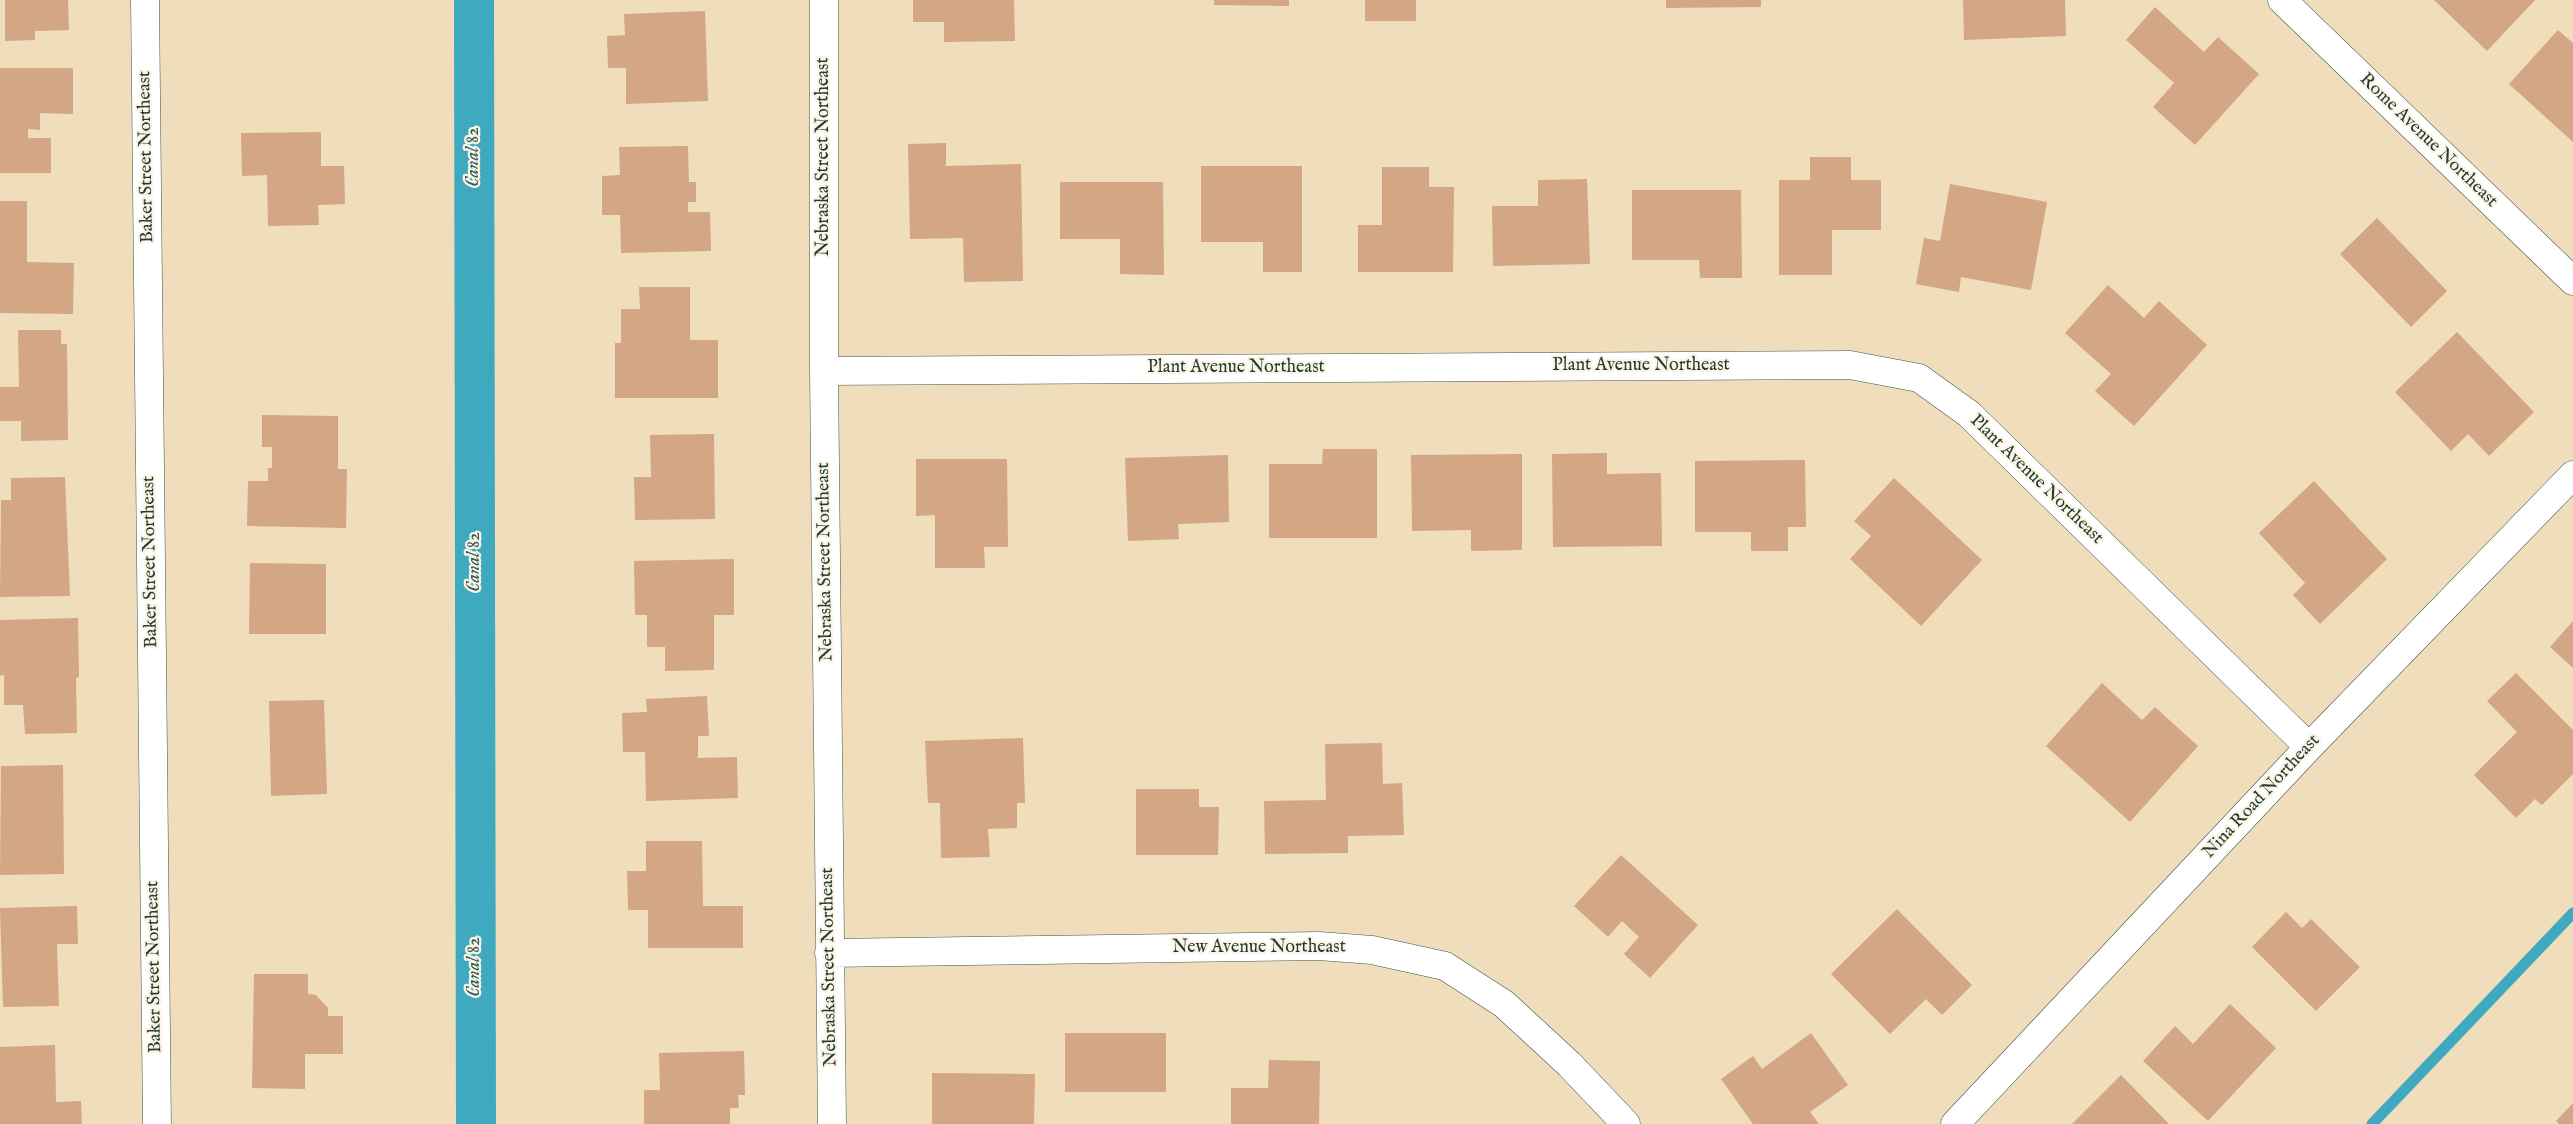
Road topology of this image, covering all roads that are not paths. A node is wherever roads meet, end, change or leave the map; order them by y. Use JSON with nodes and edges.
{"nodes":[{"id":1,"x":145,"y":0,"type":"edge"},
{"id":2,"x":824,"y":0,"type":"edge"},
{"id":3,"x":2282,"y":0,"type":"edge"},
{"id":4,"x":2573,"y":281,"type":"edge"},
{"id":5,"x":824,"y":371,"type":"junction"},
{"id":6,"x":2573,"y":475,"type":"edge"},
{"id":7,"x":2309,"y":747,"type":"junction"},
{"id":8,"x":829,"y":953,"type":"junction"},
{"id":9,"x":157,"y":1124,"type":"edge"},
{"id":10,"x":832,"y":1124,"type":"edge"},
{"id":11,"x":1626,"y":1124,"type":"edge"},
{"id":12,"x":1955,"y":1124,"type":"edge"}],
"edges":[{"from":1,"to":9,"type":"street","name":"Baker Street Northeast"},
{"from":2,"to":5,"type":"street","name":"Nebraska Street Northeast"},
{"from":3,"to":4,"type":"street","name":"Rome Avenue Northeast"},
{"from":5,"to":7,"type":"street","name":"Plant Avenue Northeast"},
{"from":5,"to":8,"type":"street","name":"Nebraska Street Northeast"},
{"from":6,"to":7,"type":"street","name":"Nina Road Northeast"},
{"from":7,"to":12,"type":"street","name":"Nina Road Northeast"},
{"from":8,"to":10,"type":"street","name":"Nebraska Street Northeast"},
{"from":8,"to":11,"type":"street","name":"New Avenue Northeast"}]}
